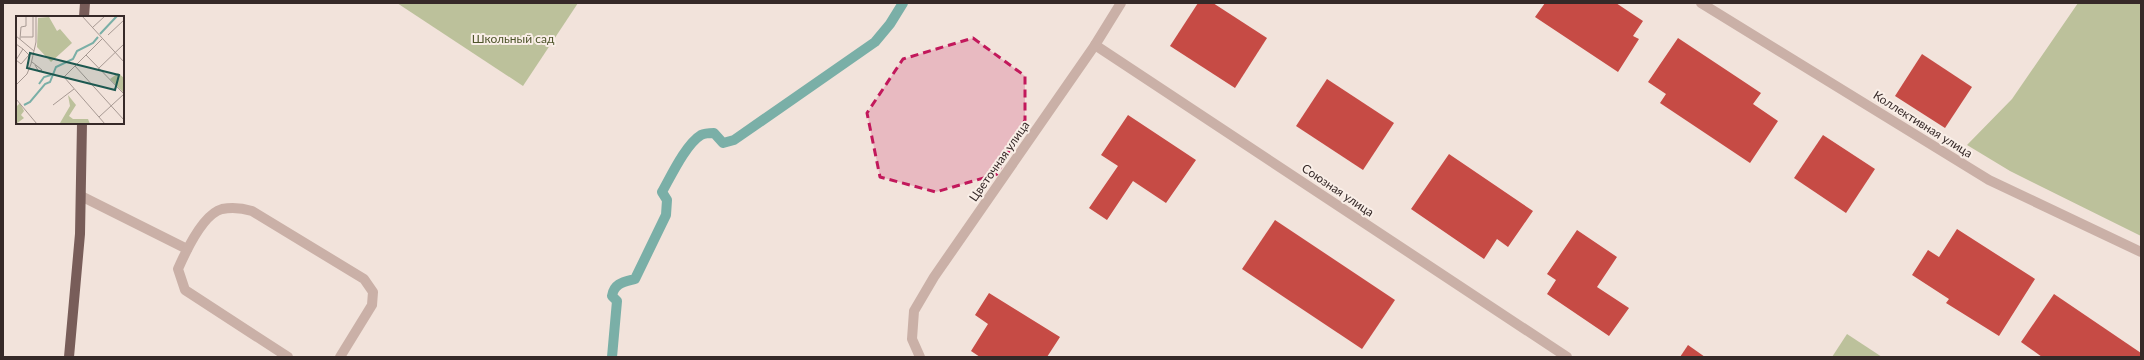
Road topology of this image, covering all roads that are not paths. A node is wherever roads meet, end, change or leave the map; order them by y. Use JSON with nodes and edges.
{"nodes":[{"id":1,"x":85,"y":3,"type":"edge"},
{"id":2,"x":1121,"y":3,"type":"edge"},
{"id":3,"x":1701,"y":3,"type":"edge"},
{"id":4,"x":84,"y":16,"type":"edge"},
{"id":5,"x":1095,"y":45,"type":"junction"},
{"id":6,"x":82,"y":124,"type":"edge"},
{"id":7,"x":81,"y":196,"type":"junction"},
{"id":8,"x":187,"y":249,"type":"junction"},
{"id":9,"x":2141,"y":252,"type":"edge"},
{"id":10,"x":69,"y":357,"type":"edge"},
{"id":11,"x":288,"y":357,"type":"edge"},
{"id":12,"x":340,"y":357,"type":"edge"},
{"id":13,"x":920,"y":357,"type":"edge"},
{"id":14,"x":1567,"y":357,"type":"edge"}],
"edges":[{"from":1,"to":4,"type":"main road"},
{"from":2,"to":5,"type":"street","name":"Цветочная улица"},
{"from":3,"to":9,"type":"street","name":"Коллективная улица"},
{"from":5,"to":13,"type":"street","name":"Цветочная улица"},
{"from":5,"to":14,"type":"street","name":"Союзная улица"},
{"from":6,"to":7,"type":"main road"},
{"from":7,"to":8,"type":"street"},
{"from":7,"to":10,"type":"main road"},
{"from":8,"to":11,"type":"street"},
{"from":8,"to":12,"type":"street"}]}
